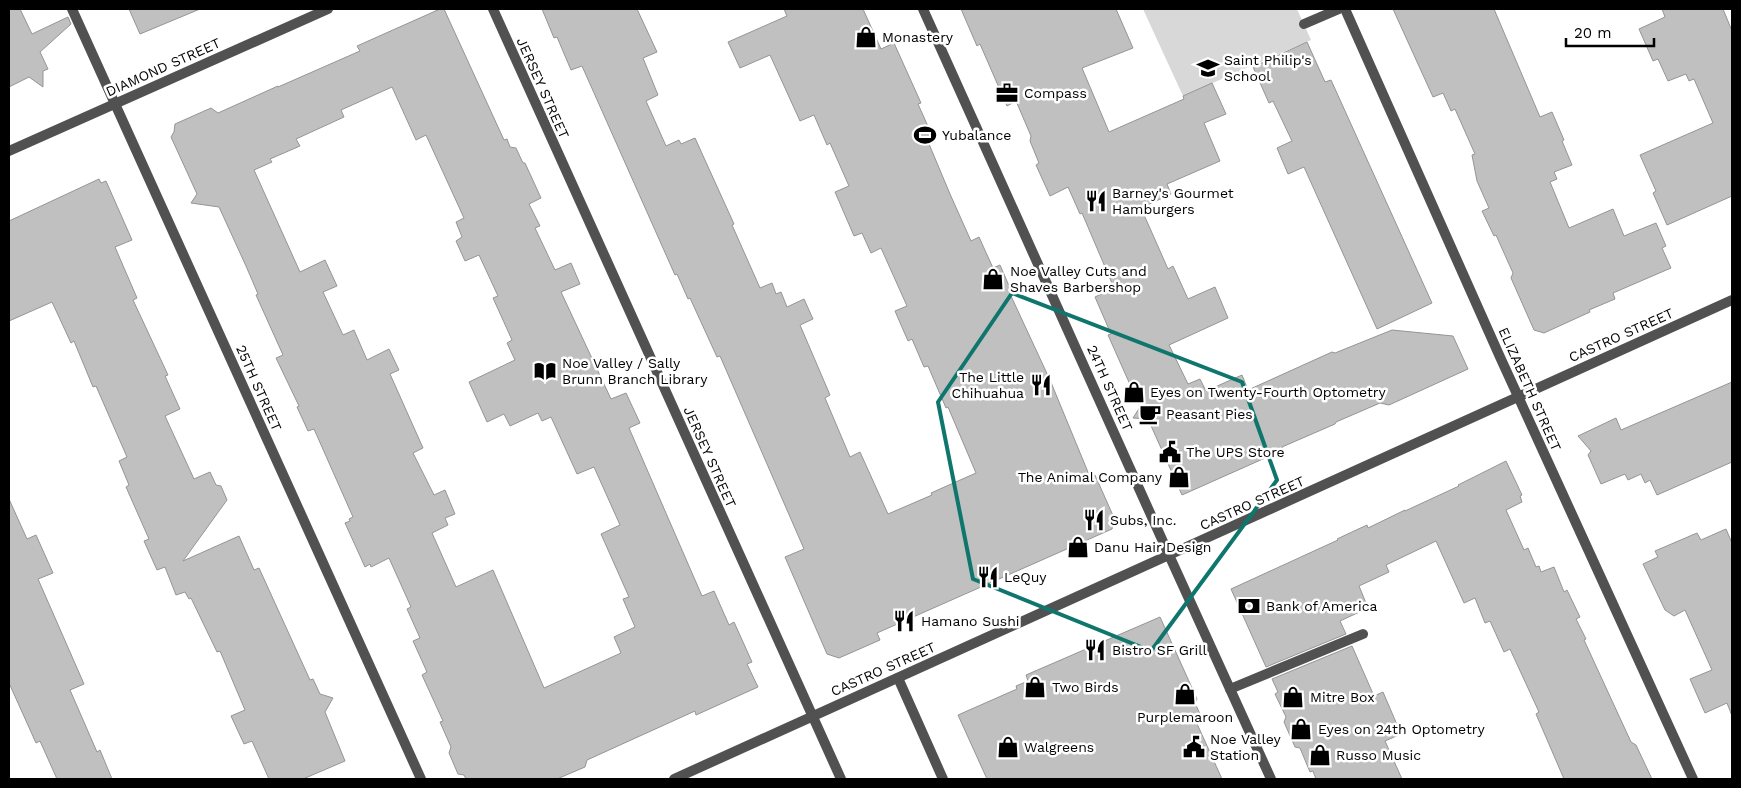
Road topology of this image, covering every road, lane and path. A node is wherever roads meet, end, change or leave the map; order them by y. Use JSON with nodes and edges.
{"nodes":[{"id":1,"x":72,"y":9,"type":"edge"},
{"id":2,"x":328,"y":9,"type":"edge"},
{"id":3,"x":493,"y":9,"type":"edge"},
{"id":4,"x":923,"y":9,"type":"edge"},
{"id":5,"x":1339,"y":9,"type":"edge"},
{"id":6,"x":1345,"y":9,"type":"edge"},
{"id":7,"x":1304,"y":24,"type":"dead end"},
{"id":8,"x":115,"y":104,"type":"junction"},
{"id":9,"x":9,"y":151,"type":"edge"},
{"id":10,"x":1732,"y":300,"type":"edge"},
{"id":11,"x":1518,"y":397,"type":"junction"},
{"id":12,"x":1169,"y":555,"type":"junction"},
{"id":13,"x":1363,"y":634,"type":"dead end"},
{"id":14,"x":898,"y":678,"type":"junction"},
{"id":15,"x":1230,"y":689,"type":"junction"},
{"id":16,"x":812,"y":717,"type":"junction"},
{"id":17,"x":420,"y":779,"type":"edge"},
{"id":18,"x":674,"y":779,"type":"edge"},
{"id":19,"x":841,"y":779,"type":"edge"},
{"id":20,"x":943,"y":779,"type":"edge"},
{"id":21,"x":1272,"y":779,"type":"edge"},
{"id":22,"x":1693,"y":779,"type":"edge"}],
"edges":[{"from":1,"to":8,"type":"street","name":"25TH STREET"},
{"from":2,"to":8,"type":"street","name":"DIAMOND STREET"},
{"from":3,"to":16,"type":"street","name":"JERSEY STREET"},
{"from":4,"to":12,"type":"street","name":"24TH STREET"},
{"from":5,"to":7,"type":"street"},
{"from":6,"to":11,"type":"street","name":"ELIZABETH STREET"},
{"from":8,"to":9,"type":"street","name":"DIAMOND STREET"},
{"from":8,"to":17,"type":"street","name":"25TH STREET"},
{"from":10,"to":11,"type":"street","name":"CASTRO STREET"},
{"from":11,"to":12,"type":"street","name":"CASTRO STREET"},
{"from":11,"to":22,"type":"street","name":"ELIZABETH STREET"},
{"from":12,"to":14,"type":"street","name":"CASTRO STREET"},
{"from":12,"to":15,"type":"street","name":"24TH STREET"},
{"from":13,"to":15,"type":"street"},
{"from":14,"to":16,"type":"street","name":"CASTRO STREET"},
{"from":14,"to":20,"type":"street"},
{"from":15,"to":21,"type":"street","name":"24TH STREET"},
{"from":16,"to":18,"type":"street","name":"CASTRO STREET"},
{"from":16,"to":19,"type":"street","name":"JERSEY STREET"}]}
